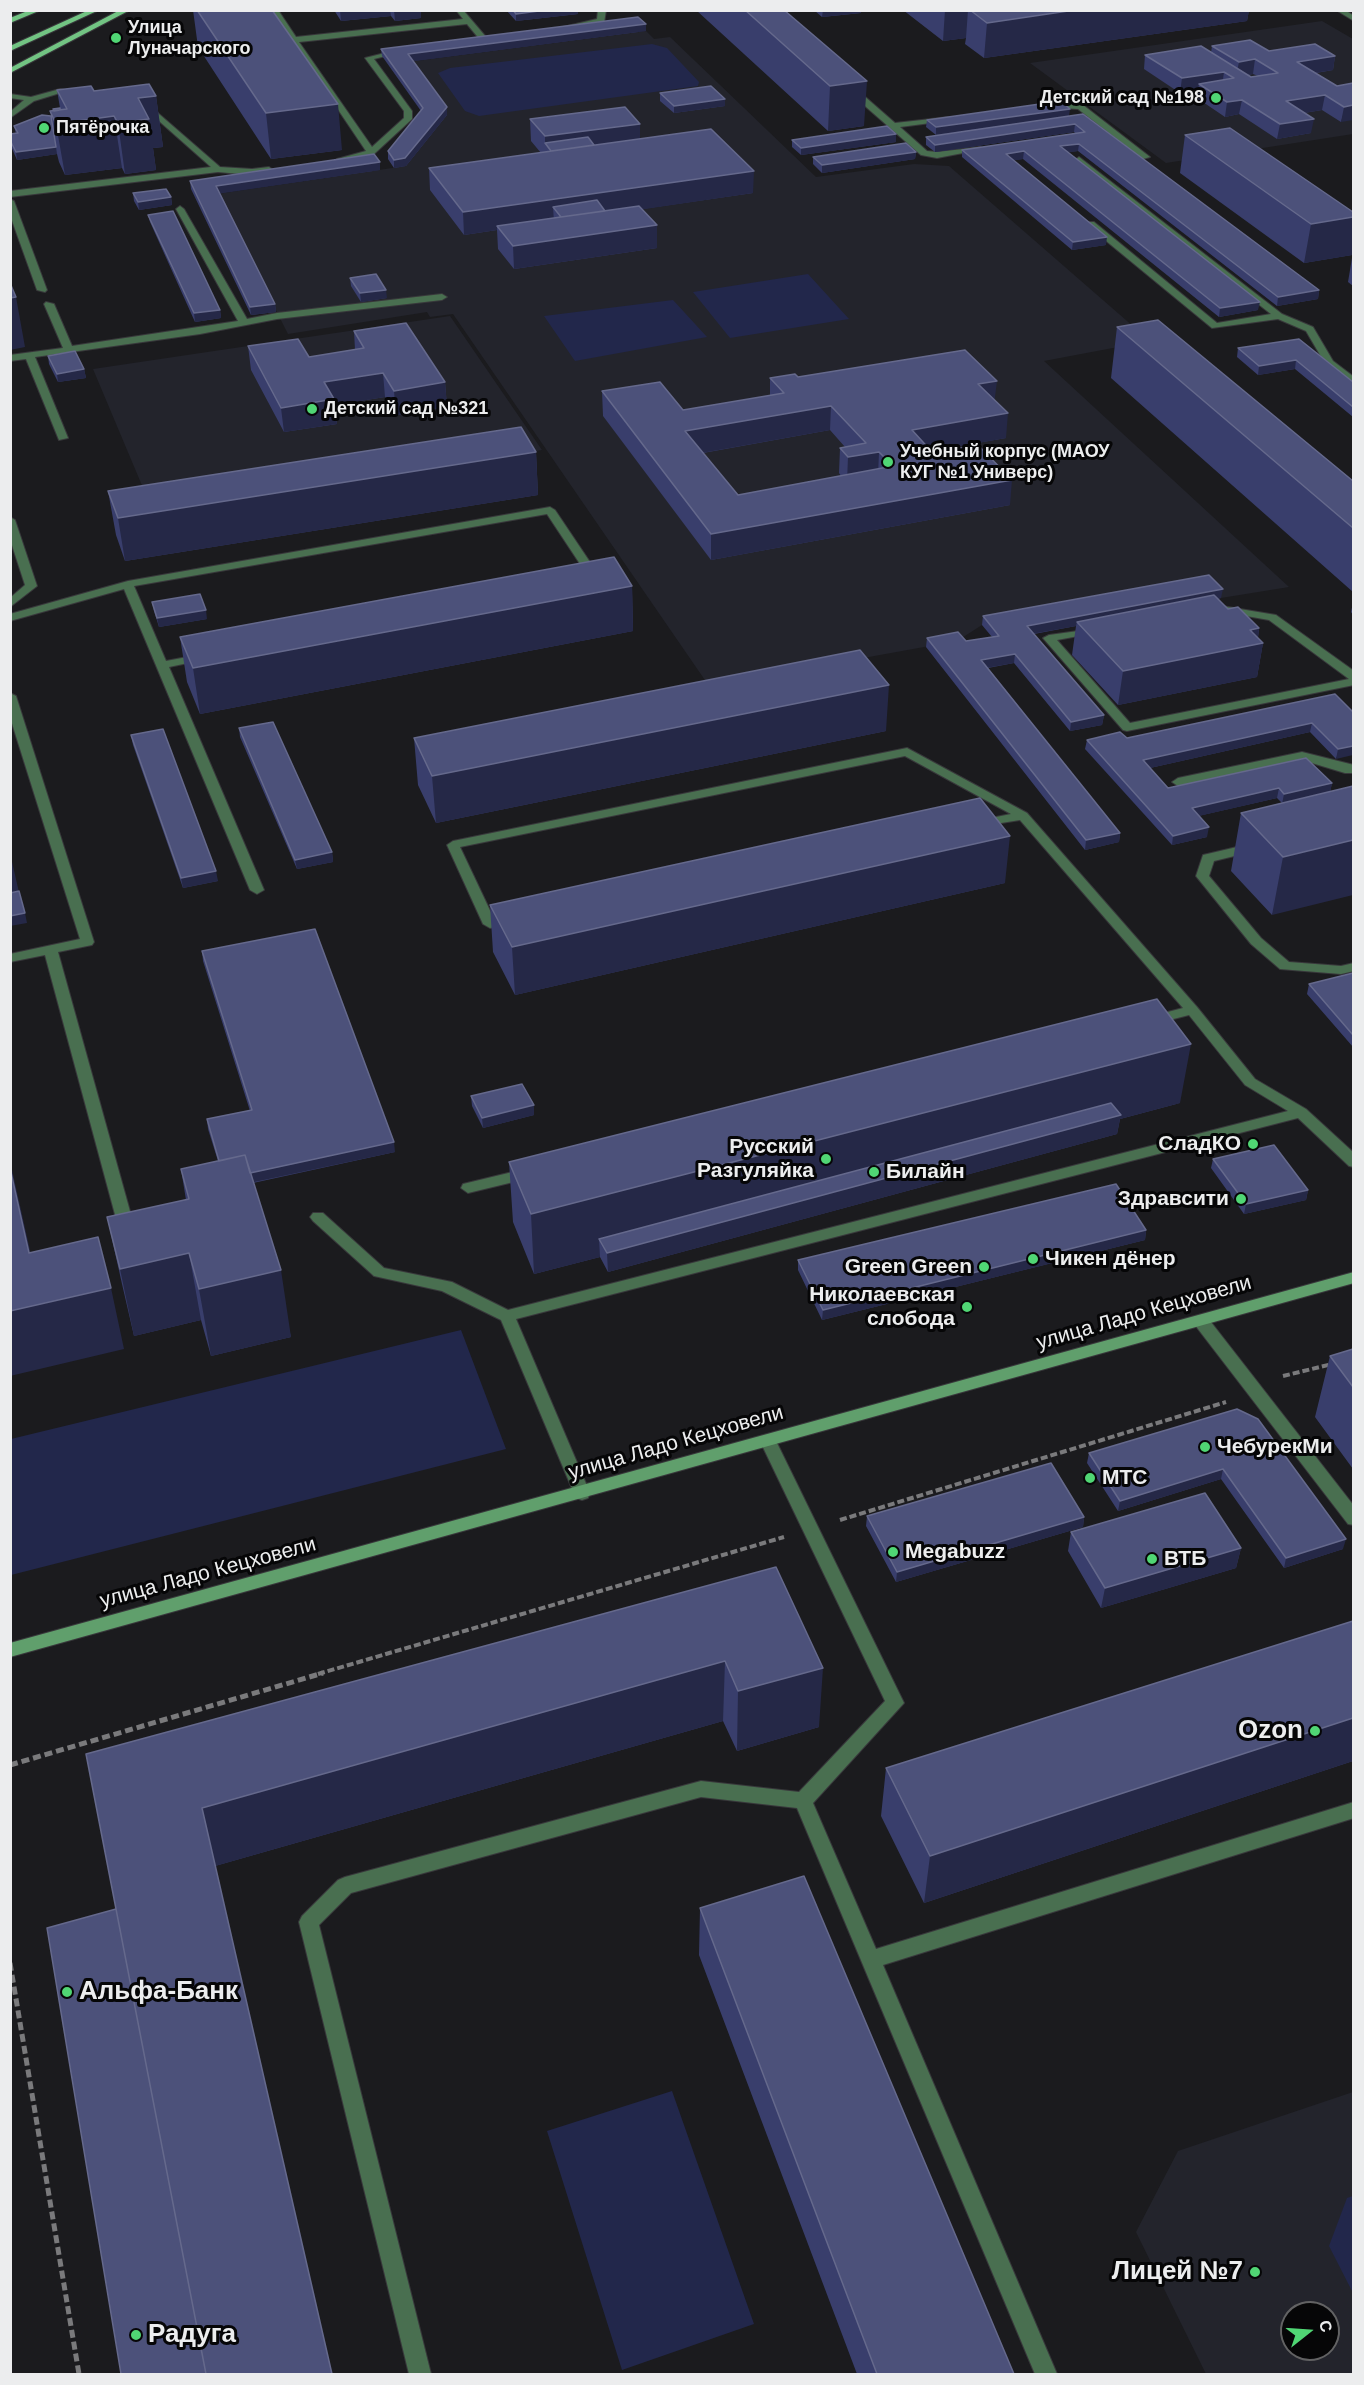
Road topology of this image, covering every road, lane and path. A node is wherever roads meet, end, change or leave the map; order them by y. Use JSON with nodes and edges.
{"nodes":[{"id":1,"x":38,"y":10,"type":"edge"},
{"id":2,"x":96,"y":10,"type":"edge"},
{"id":3,"x":127,"y":10,"type":"edge"},
{"id":4,"x":274,"y":10,"type":"edge"},
{"id":5,"x":459,"y":10,"type":"edge"},
{"id":6,"x":602,"y":10,"type":"edge"},
{"id":7,"x":1339,"y":10,"type":"edge"},
{"id":8,"x":1353,"y":19,"type":"edge"},
{"id":9,"x":10,"y":21,"type":"edge"},
{"id":10,"x":470,"y":21,"type":"junction"},
{"id":11,"x":554,"y":28,"type":"edge"},
{"id":12,"x":508,"y":36,"type":"edge"},
{"id":13,"x":484,"y":39,"type":"junction"},
{"id":14,"x":294,"y":40,"type":"junction"},
{"id":15,"x":473,"y":41,"type":"edge"},
{"id":16,"x":10,"y":49,"type":"edge"},
{"id":17,"x":405,"y":50,"type":"edge"},
{"id":18,"x":10,"y":71,"type":"edge"},
{"id":19,"x":842,"y":80,"type":"edge"},
{"id":20,"x":91,"y":95,"type":"edge"},
{"id":21,"x":10,"y":96,"type":"edge"},
{"id":22,"x":31,"y":99,"type":"junction"},
{"id":23,"x":133,"y":101,"type":"edge"},
{"id":24,"x":1034,"y":107,"type":"edge"},
{"id":25,"x":10,"y":116,"type":"edge"},
{"id":26,"x":951,"y":118,"type":"edge"},
{"id":27,"x":892,"y":126,"type":"junction"},
{"id":28,"x":992,"y":147,"type":"edge"},
{"id":29,"x":371,"y":152,"type":"junction"},
{"id":30,"x":1146,"y":157,"type":"dead end"},
{"id":31,"x":1079,"y":160,"type":"edge"},
{"id":32,"x":330,"y":162,"type":"edge"},
{"id":33,"x":218,"y":169,"type":"junction"},
{"id":34,"x":274,"y":170,"type":"edge"},
{"id":35,"x":10,"y":194,"type":"edge"},
{"id":36,"x":10,"y":201,"type":"edge"},
{"id":37,"x":180,"y":208,"type":"dead end"},
{"id":38,"x":1081,"y":216,"type":"edge"},
{"id":39,"x":42,"y":290,"type":"dead end"},
{"id":40,"x":442,"y":297,"type":"dead end"},
{"id":41,"x":49,"y":304,"type":"dead end"},
{"id":42,"x":1279,"y":316,"type":"junction"},
{"id":43,"x":243,"y":321,"type":"junction"},
{"id":44,"x":68,"y":349,"type":"junction"},
{"id":45,"x":29,"y":355,"type":"junction"},
{"id":46,"x":10,"y":358,"type":"edge"},
{"id":47,"x":1353,"y":382,"type":"edge"},
{"id":48,"x":63,"y":438,"type":"dead end"},
{"id":49,"x":10,"y":519,"type":"edge"},
{"id":50,"x":128,"y":584,"type":"junction"},
{"id":51,"x":586,"y":585,"type":"edge"},
{"id":52,"x":10,"y":604,"type":"edge"},
{"id":53,"x":1213,"y":607,"type":"edge"},
{"id":54,"x":10,"y":618,"type":"edge"},
{"id":55,"x":1107,"y":627,"type":"edge"},
{"id":56,"x":221,"y":654,"type":"edge"},
{"id":57,"x":162,"y":665,"type":"junction"},
{"id":58,"x":1353,"y":679,"type":"edge"},
{"id":59,"x":10,"y":696,"type":"edge"},
{"id":60,"x":1353,"y":769,"type":"edge"},
{"id":61,"x":1178,"y":782,"type":"dead end"},
{"id":62,"x":1023,"y":816,"type":"junction"},
{"id":63,"x":965,"y":828,"type":"edge"},
{"id":64,"x":1264,"y":844,"type":"edge"},
{"id":65,"x":256,"y":890,"type":"dead end"},
{"id":66,"x":524,"y":917,"type":"edge"},
{"id":67,"x":50,"y":950,"type":"junction"},
{"id":68,"x":10,"y":958,"type":"edge"},
{"id":69,"x":1353,"y":967,"type":"edge"},
{"id":70,"x":1192,"y":1010,"type":"junction"},
{"id":71,"x":1135,"y":1024,"type":"edge"},
{"id":72,"x":1300,"y":1112,"type":"junction"},
{"id":73,"x":1353,"y":1160,"type":"edge"},
{"id":74,"x":548,"y":1168,"type":"edge"},
{"id":75,"x":468,"y":1188,"type":"dead end"},
{"id":76,"x":318,"y":1217,"type":"dead end"},
{"id":77,"x":130,"y":1241,"type":"edge"},
{"id":78,"x":1353,"y":1278,"type":"edge"},
{"id":79,"x":507,"y":1316,"type":"junction"},
{"id":80,"x":1201,"y":1320,"type":"junction"},
{"id":81,"x":1344,"y":1361,"type":"edge"},
{"id":82,"x":1283,"y":1376,"type":"dead end"},
{"id":83,"x":1255,"y":1393,"type":"junction"},
{"id":84,"x":768,"y":1441,"type":"junction"},
{"id":85,"x":582,"y":1493,"type":"junction"},
{"id":86,"x":1353,"y":1519,"type":"edge"},
{"id":87,"x":811,"y":1529,"type":"junction"},
{"id":88,"x":10,"y":1650,"type":"edge"},
{"id":89,"x":10,"y":1765,"type":"edge"},
{"id":90,"x":803,"y":1801,"type":"junction"},
{"id":91,"x":1353,"y":1810,"type":"edge"},
{"id":92,"x":871,"y":1960,"type":"junction"},
{"id":93,"x":10,"y":1963,"type":"edge"},
{"id":94,"x":79,"y":2374,"type":"edge"},
{"id":95,"x":420,"y":2374,"type":"edge"},
{"id":96,"x":1046,"y":2374,"type":"edge"}],
"edges":[{"from":1,"to":9,"type":"main road"},
{"from":2,"to":16,"type":"main road"},
{"from":3,"to":18,"type":"main road"},
{"from":4,"to":14,"type":"lane"},
{"from":5,"to":10,"type":"lane"},
{"from":6,"to":11,"type":"lane"},
{"from":7,"to":8,"type":"lane"},
{"from":10,"to":13,"type":"lane"},
{"from":10,"to":14,"type":"lane"},
{"from":12,"to":13,"type":"lane"},
{"from":13,"to":15,"type":"lane"},
{"from":14,"to":29,"type":"lane"},
{"from":17,"to":29,"type":"lane"},
{"from":19,"to":27,"type":"lane"},
{"from":20,"to":22,"type":"lane"},
{"from":21,"to":22,"type":"lane"},
{"from":22,"to":25,"type":"lane"},
{"from":23,"to":33,"type":"lane"},
{"from":24,"to":30,"type":"lane"},
{"from":26,"to":27,"type":"lane"},
{"from":27,"to":28,"type":"lane"},
{"from":29,"to":32,"type":"lane"},
{"from":31,"to":42,"type":"lane"},
{"from":33,"to":34,"type":"lane"},
{"from":33,"to":35,"type":"lane"},
{"from":36,"to":39,"type":"lane"},
{"from":37,"to":43,"type":"lane"},
{"from":38,"to":42,"type":"lane"},
{"from":40,"to":43,"type":"lane"},
{"from":41,"to":44,"type":"lane"},
{"from":42,"to":47,"type":"lane"},
{"from":43,"to":44,"type":"lane"},
{"from":44,"to":45,"type":"lane"},
{"from":45,"to":46,"type":"lane"},
{"from":45,"to":48,"type":"lane"},
{"from":49,"to":52,"type":"lane"},
{"from":50,"to":51,"type":"lane"},
{"from":50,"to":54,"type":"lane"},
{"from":50,"to":57,"type":"lane"},
{"from":53,"to":58,"type":"lane"},
{"from":55,"to":58,"type":"lane"},
{"from":56,"to":57,"type":"lane"},
{"from":57,"to":65,"type":"lane"},
{"from":59,"to":67,"type":"lane"},
{"from":60,"to":61,"type":"lane"},
{"from":62,"to":63,"type":"lane"},
{"from":62,"to":66,"type":"lane"},
{"from":62,"to":70,"type":"lane"},
{"from":64,"to":69,"type":"lane"},
{"from":67,"to":68,"type":"lane"},
{"from":67,"to":77,"type":"lane"},
{"from":70,"to":71,"type":"lane"},
{"from":70,"to":72,"type":"lane"},
{"from":72,"to":73,"type":"lane"},
{"from":72,"to":79,"type":"lane"},
{"from":74,"to":75,"type":"lane"},
{"from":76,"to":79,"type":"lane"},
{"from":78,"to":80,"type":"main road","name":"улица Ладо Кецховели"},
{"from":79,"to":85,"type":"lane"},
{"from":80,"to":83,"type":"lane"},
{"from":80,"to":84,"type":"main road","name":"улица Ладо Кецховели"},
{"from":81,"to":82,"type":"path"},
{"from":83,"to":86,"type":"lane"},
{"from":83,"to":87,"type":"path"},
{"from":84,"to":85,"type":"main road","name":"улица Ладо Кецховели"},
{"from":84,"to":87,"type":"lane"},
{"from":85,"to":88,"type":"main road","name":"улица Ладо Кецховели"},
{"from":87,"to":89,"type":"path"},
{"from":87,"to":90,"type":"lane"},
{"from":90,"to":92,"type":"lane"},
{"from":90,"to":95,"type":"lane"},
{"from":91,"to":92,"type":"lane"},
{"from":92,"to":96,"type":"lane"},
{"from":93,"to":94,"type":"path"}]}
